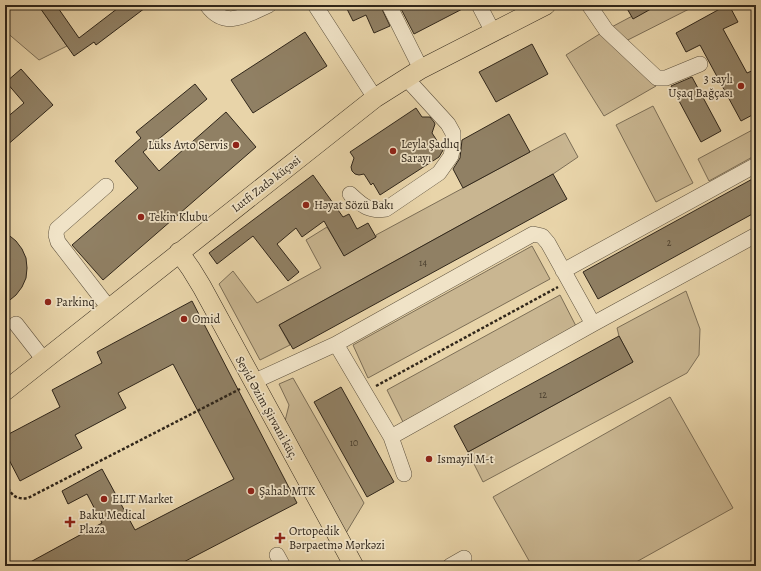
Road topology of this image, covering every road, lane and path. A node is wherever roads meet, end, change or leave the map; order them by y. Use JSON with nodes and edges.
{"nodes":[{"id":1,"x":207,"y":5,"type":"edge"},
{"id":2,"x":269,"y":5,"type":"edge"},
{"id":3,"x":315,"y":5,"type":"edge"},
{"id":4,"x":389,"y":5,"type":"edge"},
{"id":5,"x":479,"y":5,"type":"edge"},
{"id":6,"x":546,"y":5,"type":"edge"},
{"id":7,"x":589,"y":5,"type":"edge"},
{"id":8,"x":493,"y":32,"type":"junction"},
{"id":9,"x":700,"y":64,"type":"dead end"},
{"id":10,"x":413,"y":74,"type":"junction"},
{"id":11,"x":375,"y":98,"type":"junction"},
{"id":12,"x":756,"y":165,"type":"edge"},
{"id":13,"x":106,"y":186,"type":"dead end"},
{"id":14,"x":350,"y":194,"type":"dead end"},
{"id":15,"x":756,"y":235,"type":"edge"},
{"id":16,"x":178,"y":252,"type":"junction"},
{"id":17,"x":566,"y":276,"type":"junction"},
{"id":18,"x":109,"y":308,"type":"junction"},
{"id":19,"x":16,"y":324,"type":"dead end"},
{"id":20,"x":592,"y":324,"type":"junction"},
{"id":21,"x":336,"y":344,"type":"junction"},
{"id":22,"x":44,"y":360,"type":"junction"},
{"id":23,"x":253,"y":382,"type":"junction"},
{"id":24,"x":5,"y":392,"type":"edge"},
{"id":25,"x":364,"y":393,"type":"junction"},
{"id":26,"x":391,"y":437,"type":"junction"},
{"id":27,"x":404,"y":474,"type":"dead end"},
{"id":28,"x":5,"y":484,"type":"edge"},
{"id":29,"x":464,"y":558,"type":"dead end"},
{"id":30,"x":354,"y":566,"type":"edge"},
{"id":31,"x":450,"y":566,"type":"edge"}],
"edges":[{"from":1,"to":2,"type":"street"},
{"from":3,"to":11,"type":"street"},
{"from":4,"to":10,"type":"street"},
{"from":5,"to":8,"type":"street"},
{"from":6,"to":8,"type":"main road","name":"Lutfi Zadə küçəsi"},
{"from":7,"to":9,"type":"street"},
{"from":8,"to":10,"type":"main road","name":"Lutfi Zadə küçəsi"},
{"from":10,"to":11,"type":"main road","name":"Lutfi Zadə küçəsi"},
{"from":10,"to":14,"type":"street"},
{"from":11,"to":16,"type":"main road","name":"Lutfi Zadə küçəsi"},
{"from":12,"to":17,"type":"street"},
{"from":13,"to":18,"type":"street"},
{"from":15,"to":20,"type":"street"},
{"from":16,"to":18,"type":"main road","name":"Lutfi Zadə küçəsi"},
{"from":16,"to":23,"type":"main road","name":"Seyid Əzim Şirvani küç."},
{"from":17,"to":20,"type":"street"},
{"from":17,"to":21,"type":"street"},
{"from":17,"to":25,"type":"path"},
{"from":18,"to":22,"type":"main road","name":"Lutfi Zadə küçəsi"},
{"from":19,"to":22,"type":"street"},
{"from":20,"to":26,"type":"street"},
{"from":21,"to":23,"type":"street"},
{"from":21,"to":25,"type":"street"},
{"from":22,"to":24,"type":"main road","name":"Lutfi Zadə küçəsi"},
{"from":23,"to":28,"type":"path"},
{"from":23,"to":30,"type":"main road","name":"Seyid Əzim Şirvani küç."},
{"from":25,"to":26,"type":"street"},
{"from":26,"to":27,"type":"street"},
{"from":29,"to":31,"type":"street"}]}
